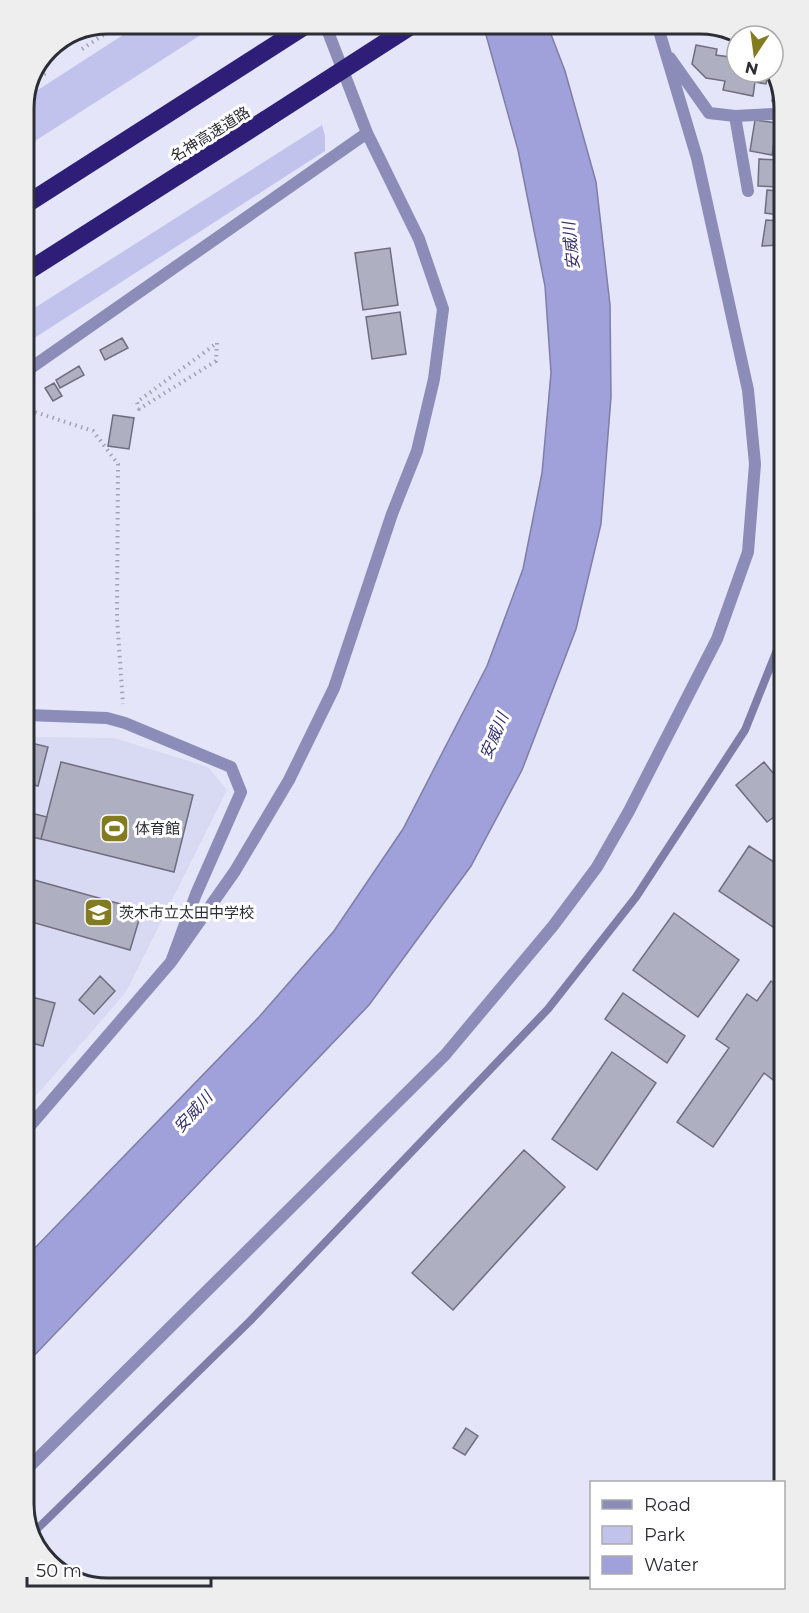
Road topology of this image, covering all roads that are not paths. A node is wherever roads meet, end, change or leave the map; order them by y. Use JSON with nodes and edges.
{"nodes":[{"id":1,"x":291,"y":35,"type":"edge"},
{"id":2,"x":330,"y":35,"type":"edge"},
{"id":3,"x":397,"y":35,"type":"edge"},
{"id":4,"x":660,"y":35,"type":"edge"},
{"id":5,"x":664,"y":50,"type":"junction"},
{"id":6,"x":774,"y":114,"type":"dead end"},
{"id":7,"x":735,"y":116,"type":"junction"},
{"id":8,"x":367,"y":133,"type":"junction"},
{"id":9,"x":748,"y":191,"type":"dead end"},
{"id":10,"x":35,"y":199,"type":"edge"},
{"id":11,"x":35,"y":267,"type":"edge"},
{"id":12,"x":35,"y":365,"type":"edge"},
{"id":13,"x":35,"y":715,"type":"edge"},
{"id":14,"x":171,"y":962,"type":"junction"},
{"id":15,"x":34,"y":1120,"type":"edge"},
{"id":16,"x":34,"y":1462,"type":"edge"}],
"edges":[{"from":1,"to":10,"type":"highway"},
{"from":2,"to":8,"type":"street"},
{"from":3,"to":11,"type":"highway","name":"名神高速道路","bridge":true},
{"from":4,"to":5,"type":"street"},
{"from":5,"to":7,"type":"street"},
{"from":5,"to":16,"type":"street"},
{"from":6,"to":7,"type":"street"},
{"from":7,"to":9,"type":"street"},
{"from":8,"to":12,"type":"street"},
{"from":8,"to":14,"type":"street"},
{"from":13,"to":14,"type":"street"},
{"from":14,"to":15,"type":"street"}]}
